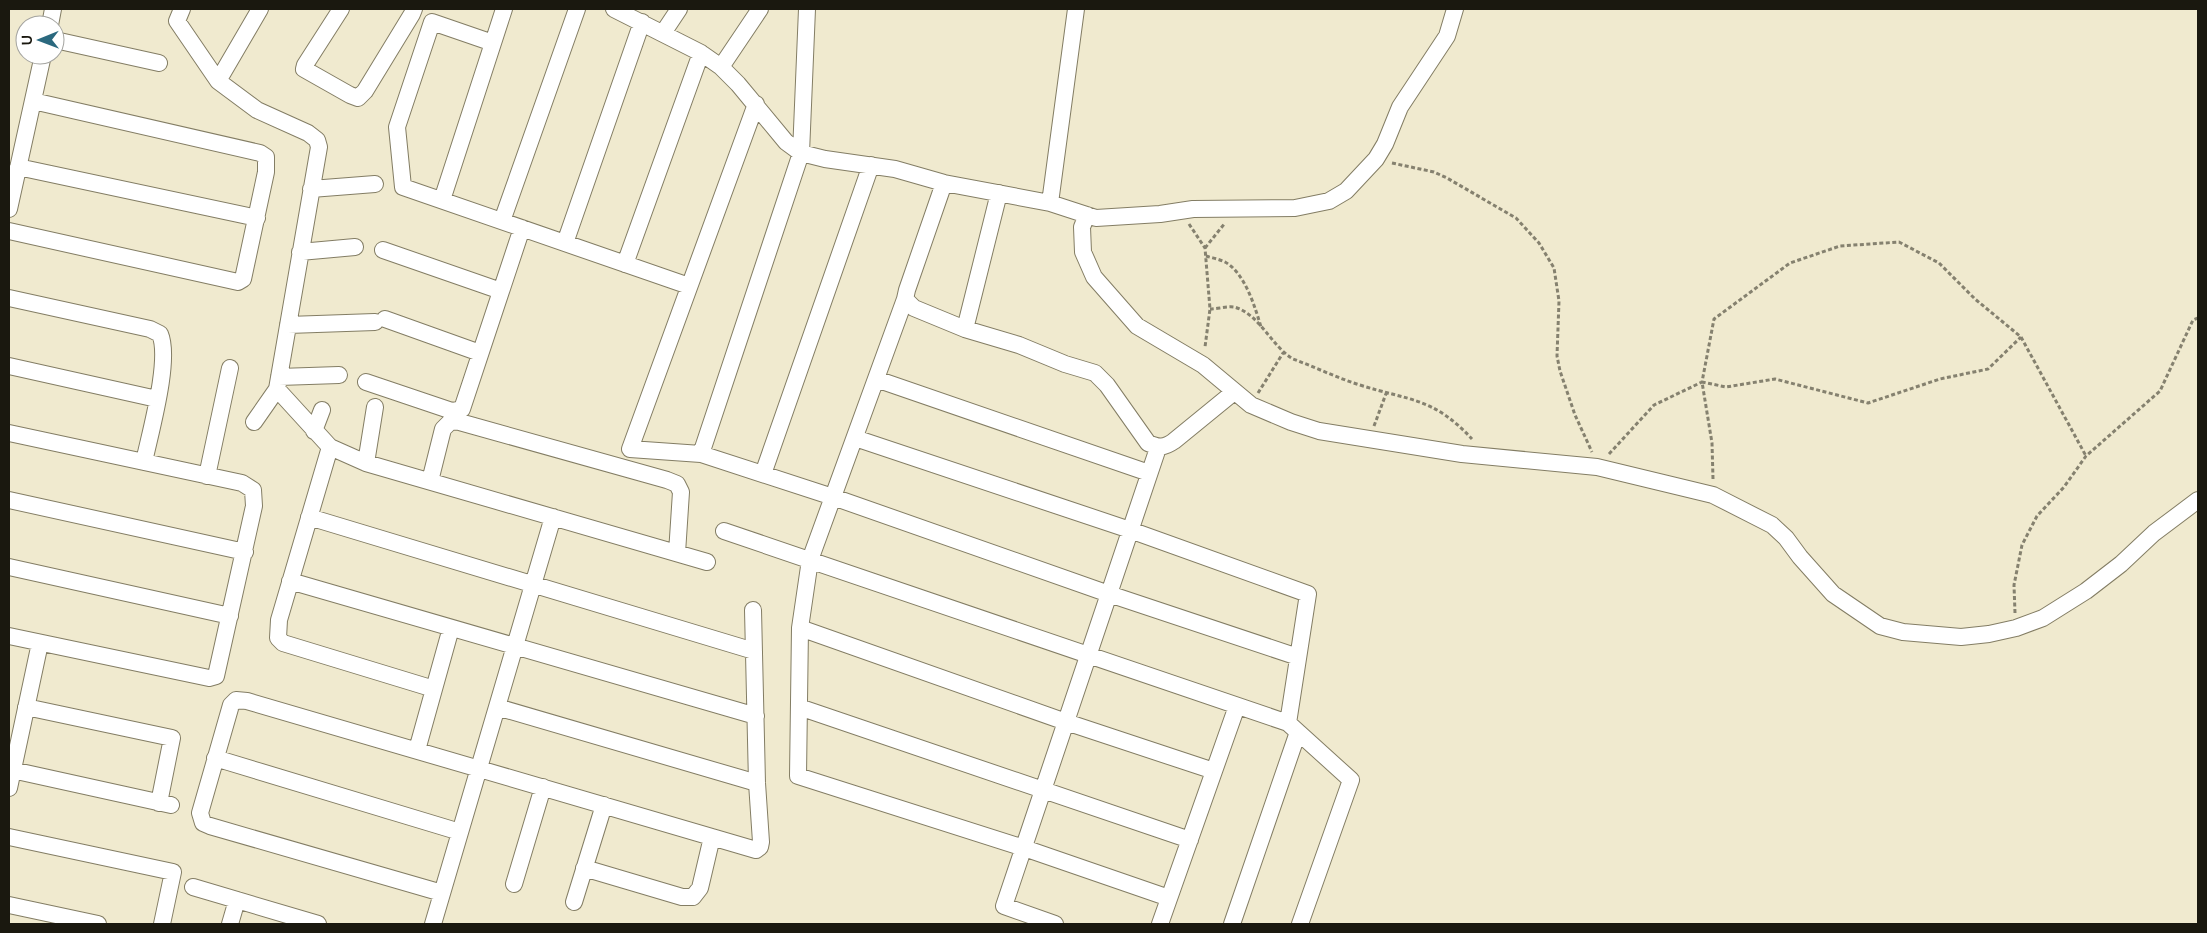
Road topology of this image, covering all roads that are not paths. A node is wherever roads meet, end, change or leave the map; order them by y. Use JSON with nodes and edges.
{"nodes":[{"id":1,"x":260,"y":9,"type":"edge"},
{"id":2,"x":341,"y":9,"type":"edge"},
{"id":3,"x":414,"y":9,"type":"edge"},
{"id":4,"x":504,"y":9,"type":"edge"},
{"id":5,"x":576,"y":9,"type":"edge"},
{"id":6,"x":614,"y":9,"type":"edge"},
{"id":7,"x":679,"y":9,"type":"edge"},
{"id":8,"x":760,"y":9,"type":"edge"},
{"id":9,"x":807,"y":9,"type":"edge"},
{"id":10,"x":1076,"y":9,"type":"edge"},
{"id":11,"x":1455,"y":9,"type":"edge"},
{"id":12,"x":176,"y":13,"type":"edge"},
{"id":13,"x":642,"y":22,"type":"junction"},
{"id":14,"x":663,"y":33,"type":"junction"},
{"id":15,"x":65,"y":42,"type":"edge"},
{"id":16,"x":493,"y":42,"type":"junction"},
{"id":17,"x":701,"y":53,"type":"junction"},
{"id":18,"x":160,"y":63,"type":"dead end"},
{"id":19,"x":41,"y":65,"type":"edge"},
{"id":20,"x":721,"y":67,"type":"junction"},
{"id":21,"x":218,"y":81,"type":"junction"},
{"id":22,"x":33,"y":101,"type":"junction"},
{"id":23,"x":756,"y":104,"type":"junction"},
{"id":24,"x":801,"y":153,"type":"junction"},
{"id":25,"x":871,"y":165,"type":"junction"},
{"id":26,"x":18,"y":167,"type":"junction"},
{"id":27,"x":944,"y":183,"type":"junction"},
{"id":28,"x":375,"y":184,"type":"dead end"},
{"id":29,"x":311,"y":189,"type":"junction"},
{"id":30,"x":999,"y":193,"type":"junction"},
{"id":31,"x":442,"y":200,"type":"junction"},
{"id":32,"x":1050,"y":203,"type":"junction"},
{"id":33,"x":9,"y":209,"type":"edge"},
{"id":34,"x":1088,"y":215,"type":"junction"},
{"id":35,"x":257,"y":218,"type":"junction"},
{"id":36,"x":502,"y":222,"type":"junction"},
{"id":37,"x":522,"y":228,"type":"junction"},
{"id":38,"x":9,"y":231,"type":"edge"},
{"id":39,"x":565,"y":243,"type":"junction"},
{"id":40,"x":355,"y":247,"type":"dead end"},
{"id":41,"x":383,"y":250,"type":"dead end"},
{"id":42,"x":300,"y":252,"type":"junction"},
{"id":43,"x":625,"y":264,"type":"junction"},
{"id":44,"x":689,"y":286,"type":"junction"},
{"id":45,"x":501,"y":291,"type":"junction"},
{"id":46,"x":9,"y":298,"type":"edge"},
{"id":47,"x":905,"y":300,"type":"junction"},
{"id":48,"x":288,"y":324,"type":"junction"},
{"id":49,"x":965,"y":329,"type":"junction"},
{"id":50,"x":480,"y":353,"type":"junction"},
{"id":51,"x":9,"y":366,"type":"edge"},
{"id":52,"x":230,"y":368,"type":"dead end"},
{"id":53,"x":339,"y":376,"type":"dead end"},
{"id":54,"x":876,"y":379,"type":"junction"},
{"id":55,"x":366,"y":382,"type":"dead end"},
{"id":56,"x":278,"y":383,"type":"junction"},
{"id":57,"x":1234,"y":392,"type":"junction"},
{"id":58,"x":157,"y":399,"type":"junction"},
{"id":59,"x":375,"y":407,"type":"dead end"},
{"id":60,"x":322,"y":410,"type":"dead end"},
{"id":61,"x":254,"y":422,"type":"dead end"},
{"id":62,"x":314,"y":431,"type":"junction"},
{"id":63,"x":9,"y":433,"type":"edge"},
{"id":64,"x":855,"y":438,"type":"junction"},
{"id":65,"x":330,"y":447,"type":"junction"},
{"id":66,"x":1158,"y":448,"type":"junction"},
{"id":67,"x":701,"y":454,"type":"junction"},
{"id":68,"x":144,"y":462,"type":"junction"},
{"id":69,"x":366,"y":463,"type":"junction"},
{"id":70,"x":1149,"y":473,"type":"junction"},
{"id":71,"x":763,"y":474,"type":"junction"},
{"id":72,"x":207,"y":476,"type":"junction"},
{"id":73,"x":430,"y":481,"type":"junction"},
{"id":74,"x":833,"y":497,"type":"junction"},
{"id":75,"x":9,"y":500,"type":"edge"},
{"id":76,"x":2198,"y":500,"type":"edge"},
{"id":77,"x":309,"y":517,"type":"junction"},
{"id":78,"x":553,"y":517,"type":"junction"},
{"id":79,"x":1130,"y":530,"type":"junction"},
{"id":80,"x":724,"y":531,"type":"dead end"},
{"id":81,"x":244,"y":552,"type":"junction"},
{"id":82,"x":677,"y":553,"type":"junction"},
{"id":83,"x":810,"y":560,"type":"junction"},
{"id":84,"x":707,"y":562,"type":"dead end"},
{"id":85,"x":9,"y":567,"type":"edge"},
{"id":86,"x":290,"y":581,"type":"junction"},
{"id":87,"x":533,"y":584,"type":"junction"},
{"id":88,"x":1109,"y":594,"type":"junction"},
{"id":89,"x":754,"y":610,"type":"dead end"},
{"id":90,"x":230,"y":616,"type":"junction"},
{"id":91,"x":451,"y":628,"type":"junction"},
{"id":92,"x":800,"y":628,"type":"junction"},
{"id":93,"x":9,"y":636,"type":"edge"},
{"id":94,"x":40,"y":643,"type":"junction"},
{"id":95,"x":515,"y":646,"type":"junction"},
{"id":96,"x":754,"y":651,"type":"junction"},
{"id":97,"x":1088,"y":654,"type":"junction"},
{"id":98,"x":1298,"y":657,"type":"junction"},
{"id":99,"x":434,"y":689,"type":"junction"},
{"id":100,"x":1237,"y":706,"type":"junction"},
{"id":101,"x":26,"y":707,"type":"junction"},
{"id":102,"x":496,"y":707,"type":"junction"},
{"id":103,"x":799,"y":707,"type":"junction"},
{"id":104,"x":756,"y":716,"type":"junction"},
{"id":105,"x":1066,"y":722,"type":"junction"},
{"id":106,"x":1293,"y":728,"type":"junction"},
{"id":107,"x":418,"y":750,"type":"junction"},
{"id":108,"x":216,"y":758,"type":"junction"},
{"id":109,"x":479,"y":768,"type":"junction"},
{"id":110,"x":12,"y":770,"type":"junction"},
{"id":111,"x":1214,"y":771,"type":"junction"},
{"id":112,"x":757,"y":783,"type":"junction"},
{"id":113,"x":543,"y":787,"type":"junction"},
{"id":114,"x":9,"y":788,"type":"edge"},
{"id":115,"x":1043,"y":789,"type":"junction"},
{"id":116,"x":604,"y":805,"type":"junction"},
{"id":117,"x":460,"y":832,"type":"junction"},
{"id":118,"x":9,"y":837,"type":"edge"},
{"id":119,"x":712,"y":837,"type":"junction"},
{"id":120,"x":1190,"y":840,"type":"junction"},
{"id":121,"x":1024,"y":848,"type":"junction"},
{"id":122,"x":584,"y":868,"type":"junction"},
{"id":123,"x":514,"y":884,"type":"dead end"},
{"id":124,"x":192,"y":888,"type":"dead end"},
{"id":125,"x":442,"y":893,"type":"junction"},
{"id":126,"x":1169,"y":898,"type":"junction"},
{"id":127,"x":237,"y":900,"type":"junction"},
{"id":128,"x":574,"y":902,"type":"dead end"},
{"id":129,"x":9,"y":904,"type":"edge"},
{"id":130,"x":299,"y":921,"type":"edge"},
{"id":131,"x":98,"y":924,"type":"edge"},
{"id":132,"x":162,"y":924,"type":"edge"},
{"id":133,"x":230,"y":924,"type":"edge"},
{"id":134,"x":318,"y":924,"type":"edge"},
{"id":135,"x":433,"y":924,"type":"edge"},
{"id":136,"x":1054,"y":924,"type":"edge"},
{"id":137,"x":1160,"y":924,"type":"edge"},
{"id":138,"x":1232,"y":924,"type":"edge"},
{"id":139,"x":1300,"y":924,"type":"edge"}],
"edges":[{"from":1,"to":21,"type":"street"},
{"from":2,"to":3,"type":"street"},
{"from":4,"to":16,"type":"street"},
{"from":5,"to":36,"type":"street"},
{"from":6,"to":13,"type":"street"},
{"from":7,"to":14,"type":"street"},
{"from":8,"to":20,"type":"street"},
{"from":9,"to":24,"type":"street"},
{"from":10,"to":32,"type":"street"},
{"from":11,"to":34,"type":"street"},
{"from":12,"to":21,"type":"street"},
{"from":13,"to":14,"type":"street"},
{"from":13,"to":39,"type":"street"},
{"from":14,"to":17,"type":"street"},
{"from":15,"to":18,"type":"street"},
{"from":16,"to":31,"type":"street"},
{"from":16,"to":31,"type":"street"},
{"from":17,"to":20,"type":"street"},
{"from":17,"to":43,"type":"street"},
{"from":19,"to":22,"type":"street"},
{"from":20,"to":23,"type":"street"},
{"from":21,"to":29,"type":"street"},
{"from":22,"to":26,"type":"street"},
{"from":22,"to":35,"type":"street"},
{"from":23,"to":24,"type":"street"},
{"from":23,"to":44,"type":"street"},
{"from":24,"to":25,"type":"street"},
{"from":24,"to":67,"type":"street"},
{"from":25,"to":27,"type":"street"},
{"from":25,"to":71,"type":"street"},
{"from":26,"to":33,"type":"street"},
{"from":26,"to":35,"type":"street"},
{"from":27,"to":30,"type":"street"},
{"from":27,"to":47,"type":"street"},
{"from":28,"to":29,"type":"street"},
{"from":29,"to":42,"type":"street"},
{"from":30,"to":32,"type":"street"},
{"from":30,"to":49,"type":"street"},
{"from":31,"to":36,"type":"street"},
{"from":32,"to":34,"type":"street"},
{"from":34,"to":57,"type":"street"},
{"from":35,"to":38,"type":"street"},
{"from":36,"to":37,"type":"street"},
{"from":37,"to":39,"type":"street"},
{"from":37,"to":45,"type":"street"},
{"from":39,"to":43,"type":"street"},
{"from":40,"to":42,"type":"street"},
{"from":41,"to":45,"type":"street"},
{"from":42,"to":48,"type":"street"},
{"from":43,"to":44,"type":"street"},
{"from":44,"to":67,"type":"street"},
{"from":45,"to":50,"type":"street"},
{"from":46,"to":58,"type":"street"},
{"from":47,"to":49,"type":"street"},
{"from":47,"to":54,"type":"street"},
{"from":48,"to":50,"type":"street"},
{"from":48,"to":56,"type":"street"},
{"from":49,"to":66,"type":"street"},
{"from":50,"to":55,"type":"street"},
{"from":51,"to":58,"type":"street"},
{"from":52,"to":72,"type":"street"},
{"from":53,"to":56,"type":"street"},
{"from":54,"to":64,"type":"street"},
{"from":54,"to":70,"type":"street"},
{"from":56,"to":61,"type":"street"},
{"from":56,"to":62,"type":"street"},
{"from":57,"to":66,"type":"street"},
{"from":57,"to":76,"type":"street"},
{"from":58,"to":68,"type":"street"},
{"from":59,"to":69,"type":"street"},
{"from":60,"to":62,"type":"street"},
{"from":62,"to":65,"type":"street"},
{"from":63,"to":68,"type":"street"},
{"from":64,"to":74,"type":"street"},
{"from":64,"to":79,"type":"street"},
{"from":65,"to":69,"type":"street"},
{"from":65,"to":77,"type":"street"},
{"from":66,"to":70,"type":"street"},
{"from":67,"to":71,"type":"street"},
{"from":68,"to":72,"type":"street"},
{"from":69,"to":73,"type":"street"},
{"from":70,"to":79,"type":"street"},
{"from":71,"to":74,"type":"street"},
{"from":72,"to":81,"type":"street"},
{"from":73,"to":78,"type":"street"},
{"from":73,"to":82,"type":"street"},
{"from":74,"to":83,"type":"street"},
{"from":74,"to":88,"type":"street"},
{"from":75,"to":81,"type":"street"},
{"from":77,"to":86,"type":"street"},
{"from":77,"to":87,"type":"street"},
{"from":78,"to":82,"type":"street"},
{"from":78,"to":87,"type":"street"},
{"from":79,"to":88,"type":"street"},
{"from":79,"to":98,"type":"street"},
{"from":80,"to":83,"type":"street"},
{"from":81,"to":90,"type":"street"},
{"from":82,"to":84,"type":"street"},
{"from":83,"to":92,"type":"street"},
{"from":83,"to":97,"type":"street"},
{"from":85,"to":90,"type":"street"},
{"from":86,"to":91,"type":"street"},
{"from":86,"to":99,"type":"street"},
{"from":87,"to":95,"type":"street"},
{"from":87,"to":96,"type":"street"},
{"from":88,"to":97,"type":"street"},
{"from":88,"to":98,"type":"street"},
{"from":89,"to":96,"type":"street"},
{"from":90,"to":94,"type":"street"},
{"from":91,"to":95,"type":"street"},
{"from":91,"to":99,"type":"street"},
{"from":92,"to":103,"type":"street"},
{"from":92,"to":105,"type":"street"},
{"from":93,"to":94,"type":"street"},
{"from":94,"to":101,"type":"street"},
{"from":95,"to":102,"type":"street"},
{"from":95,"to":104,"type":"street"},
{"from":96,"to":104,"type":"street"},
{"from":97,"to":100,"type":"street"},
{"from":97,"to":105,"type":"street"},
{"from":98,"to":106,"type":"street"},
{"from":99,"to":107,"type":"street"},
{"from":100,"to":106,"type":"street"},
{"from":100,"to":111,"type":"street"},
{"from":101,"to":110,"type":"street"},
{"from":101,"to":110,"type":"street"},
{"from":102,"to":109,"type":"street"},
{"from":102,"to":112,"type":"street"},
{"from":103,"to":115,"type":"street"},
{"from":103,"to":121,"type":"street"},
{"from":104,"to":112,"type":"street"},
{"from":105,"to":111,"type":"street"},
{"from":105,"to":115,"type":"street"},
{"from":106,"to":138,"type":"street"},
{"from":106,"to":139,"type":"street"},
{"from":107,"to":108,"type":"street"},
{"from":107,"to":109,"type":"street"},
{"from":108,"to":117,"type":"street"},
{"from":108,"to":125,"type":"street"},
{"from":109,"to":113,"type":"street"},
{"from":109,"to":117,"type":"street"},
{"from":110,"to":114,"type":"street"},
{"from":111,"to":120,"type":"street"},
{"from":112,"to":119,"type":"street"},
{"from":113,"to":116,"type":"street"},
{"from":113,"to":123,"type":"street"},
{"from":115,"to":120,"type":"street"},
{"from":115,"to":121,"type":"street"},
{"from":116,"to":119,"type":"street"},
{"from":116,"to":122,"type":"street"},
{"from":117,"to":125,"type":"street"},
{"from":118,"to":132,"type":"street"},
{"from":119,"to":122,"type":"street"},
{"from":120,"to":126,"type":"street"},
{"from":121,"to":126,"type":"street"},
{"from":121,"to":136,"type":"street"},
{"from":122,"to":128,"type":"street"},
{"from":124,"to":127,"type":"street"},
{"from":125,"to":135,"type":"street"},
{"from":126,"to":137,"type":"street"},
{"from":127,"to":130,"type":"street"},
{"from":127,"to":133,"type":"street"},
{"from":129,"to":131,"type":"street"},
{"from":130,"to":134,"type":"street"}]}
